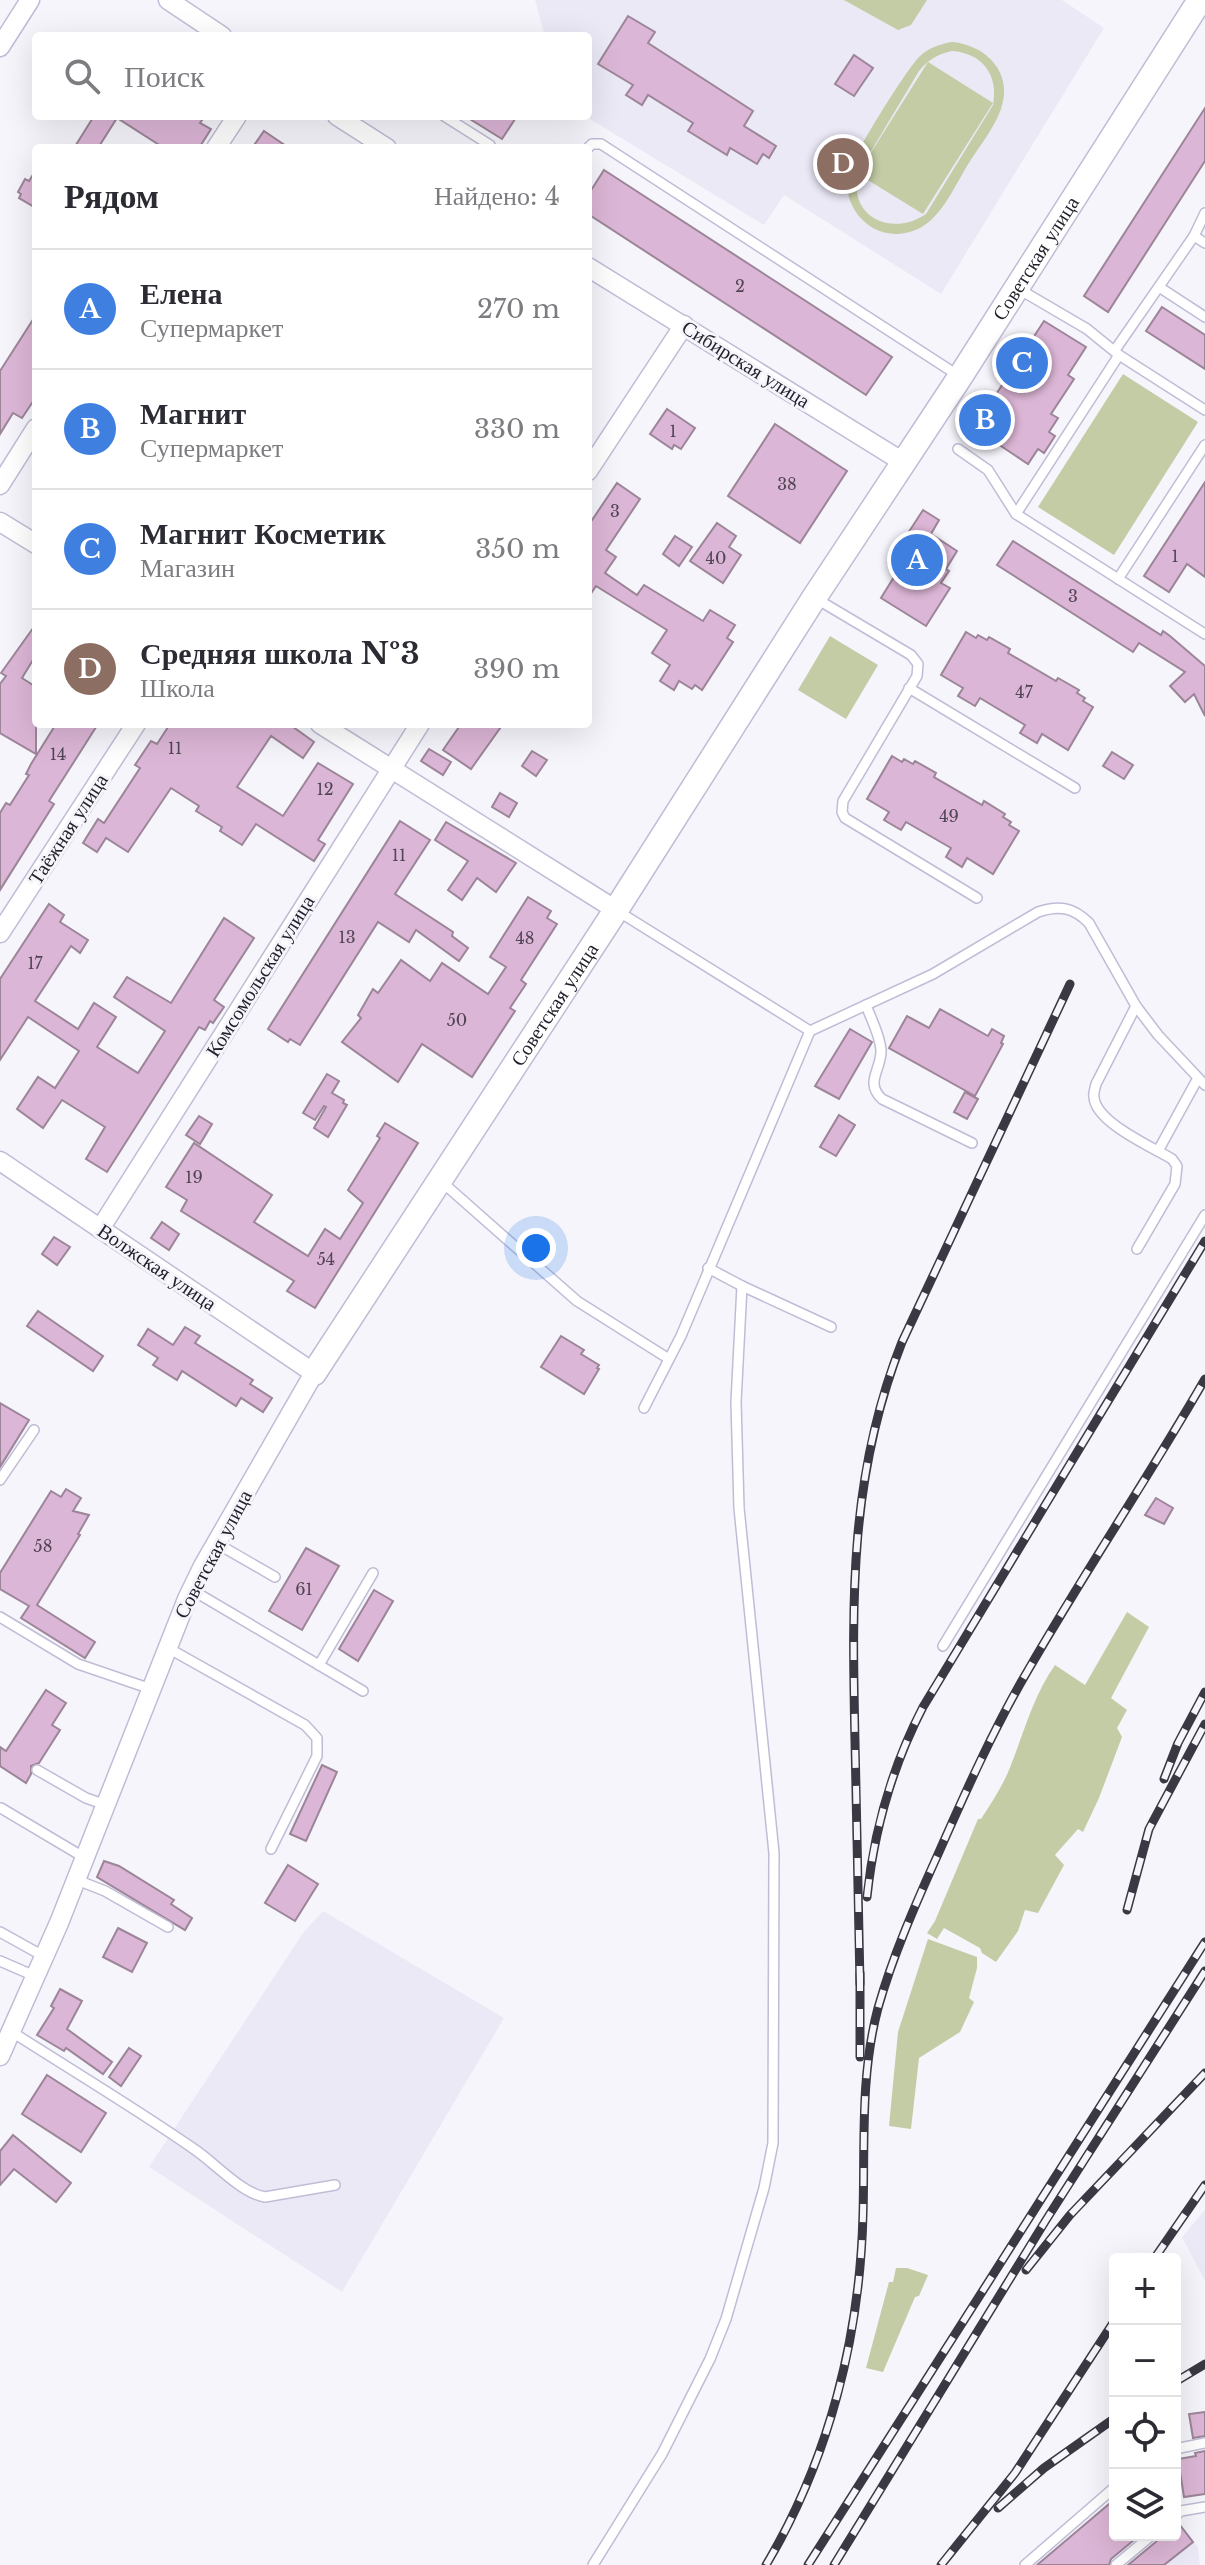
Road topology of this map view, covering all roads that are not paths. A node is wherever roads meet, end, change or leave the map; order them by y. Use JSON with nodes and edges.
{"nodes":[{"id":1,"x":30,"y":0,"type":"edge"},
{"id":2,"x":168,"y":0,"type":"edge"},
{"id":3,"x":1200,"y":0,"type":"edge"},
{"id":4,"x":216,"y":32,"type":"edge"},
{"id":5,"x":0,"y":47,"type":"edge"},
{"id":6,"x":234,"y":120,"type":"edge"},
{"id":7,"x":348,"y":120,"type":"edge"},
{"id":8,"x":450,"y":120,"type":"edge"},
{"id":9,"x":219,"y":144,"type":"edge"},
{"id":10,"x":381,"y":144,"type":"edge"},
{"id":11,"x":488,"y":144,"type":"edge"},
{"id":12,"x":592,"y":144,"type":"edge"},
{"id":13,"x":1205,"y":213,"type":"edge"},
{"id":14,"x":1194,"y":236,"type":"junction"},
{"id":15,"x":1205,"y":243,"type":"edge"},
{"id":16,"x":592,"y":269,"type":"edge"},
{"id":17,"x":1159,"y":287,"type":"junction"},
{"id":18,"x":1017,"y":288,"type":"junction"},
{"id":19,"x":1205,"y":317,"type":"edge"},
{"id":20,"x":684,"y":325,"type":"junction"},
{"id":21,"x":1117,"y":352,"type":"junction"},
{"id":22,"x":960,"y":377,"type":"junction"},
{"id":23,"x":1205,"y":410,"type":"edge"},
{"id":24,"x":32,"y":434,"type":"edge"},
{"id":25,"x":1205,"y":445,"type":"edge"},
{"id":26,"x":958,"y":449,"type":"dead end"},
{"id":27,"x":903,"y":462,"type":"junction"},
{"id":28,"x":592,"y":465,"type":"edge"},
{"id":29,"x":0,"y":485,"type":"edge"},
{"id":30,"x":1016,"y":514,"type":"junction"},
{"id":31,"x":0,"y":522,"type":"edge"},
{"id":32,"x":32,"y":542,"type":"edge"},
{"id":33,"x":1118,"y":579,"type":"junction"},
{"id":34,"x":814,"y":598,"type":"junction"},
{"id":35,"x":1205,"y":634,"type":"edge"},
{"id":36,"x":909,"y":688,"type":"junction"},
{"id":37,"x":133,"y":728,"type":"edge"},
{"id":38,"x":326,"y":728,"type":"edge"},
{"id":39,"x":417,"y":728,"type":"edge"},
{"id":40,"x":390,"y":769,"type":"junction"},
{"id":41,"x":1075,"y":788,"type":"dead end"},
{"id":42,"x":977,"y":898,"type":"dead end"},
{"id":43,"x":616,"y":910,"type":"junction"},
{"id":44,"x":0,"y":933,"type":"edge"},
{"id":45,"x":866,"y":1005,"type":"junction"},
{"id":46,"x":1136,"y":1006,"type":"junction"},
{"id":47,"x":810,"y":1031,"type":"junction"},
{"id":48,"x":1201,"y":1082,"type":"edge"},
{"id":49,"x":972,"y":1143,"type":"dead end"},
{"id":50,"x":1158,"y":1151,"type":"junction"},
{"id":51,"x":0,"y":1161,"type":"edge"},
{"id":52,"x":440,"y":1180,"type":"junction"},
{"id":53,"x":1205,"y":1215,"type":"edge"},
{"id":54,"x":100,"y":1229,"type":"junction"},
{"id":55,"x":1137,"y":1249,"type":"dead end"},
{"id":56,"x":708,"y":1268,"type":"junction"},
{"id":57,"x":742,"y":1286,"type":"junction"},
{"id":58,"x":831,"y":1327,"type":"dead end"},
{"id":59,"x":669,"y":1359,"type":"junction"},
{"id":60,"x":314,"y":1373,"type":"junction"},
{"id":61,"x":644,"y":1408,"type":"dead end"},
{"id":62,"x":34,"y":1430,"type":"dead end"},
{"id":63,"x":0,"y":1480,"type":"edge"},
{"id":64,"x":216,"y":1543,"type":"junction"},
{"id":65,"x":373,"y":1573,"type":"dead end"},
{"id":66,"x":275,"y":1577,"type":"dead end"},
{"id":67,"x":192,"y":1590,"type":"junction"},
{"id":68,"x":0,"y":1617,"type":"edge"},
{"id":69,"x":943,"y":1646,"type":"dead end"},
{"id":70,"x":167,"y":1647,"type":"junction"},
{"id":71,"x":319,"y":1665,"type":"junction"},
{"id":72,"x":151,"y":1689,"type":"junction"},
{"id":73,"x":363,"y":1691,"type":"dead end"},
{"id":74,"x":37,"y":1770,"type":"dead end"},
{"id":75,"x":106,"y":1805,"type":"junction"},
{"id":76,"x":1,"y":1808,"type":"edge"},
{"id":77,"x":271,"y":1849,"type":"dead end"},
{"id":78,"x":85,"y":1858,"type":"junction"},
{"id":79,"x":77,"y":1880,"type":"junction"},
{"id":80,"x":168,"y":1927,"type":"dead end"},
{"id":81,"x":0,"y":1932,"type":"edge"},
{"id":82,"x":45,"y":1957,"type":"junction"},
{"id":83,"x":0,"y":1961,"type":"edge"},
{"id":84,"x":37,"y":1977,"type":"junction"},
{"id":85,"x":12,"y":2032,"type":"junction"},
{"id":86,"x":0,"y":2056,"type":"edge"},
{"id":87,"x":335,"y":2185,"type":"dead end"},
{"id":88,"x":1205,"y":2443,"type":"edge"},
{"id":89,"x":1181,"y":2448,"type":"edge"},
{"id":90,"x":1109,"y":2492,"type":"edge"},
{"id":91,"x":1205,"y":2507,"type":"edge"},
{"id":92,"x":1181,"y":2512,"type":"edge"},
{"id":93,"x":1145,"y":2541,"type":"edge"},
{"id":94,"x":593,"y":2565,"type":"edge"},
{"id":95,"x":1025,"y":2565,"type":"edge"},
{"id":96,"x":1116,"y":2565,"type":"edge"}],
"edges":[{"from":1,"to":5,"type":"street"},
{"from":2,"to":4,"type":"street"},
{"from":3,"to":18,"type":"street","name":"Советская улица"},
{"from":6,"to":9,"type":"street"},
{"from":7,"to":10,"type":"street"},
{"from":8,"to":11,"type":"lane"},
{"from":12,"to":22,"type":"lane"},
{"from":13,"to":14,"type":"lane"},
{"from":14,"to":15,"type":"lane"},
{"from":14,"to":17,"type":"lane"},
{"from":16,"to":20,"type":"street","name":"Сибирская улица"},
{"from":17,"to":19,"type":"lane"},
{"from":17,"to":21,"type":"lane"},
{"from":18,"to":21,"type":"lane"},
{"from":18,"to":22,"type":"street","name":"Советская улица"},
{"from":20,"to":27,"type":"street","name":"Сибирская улица"},
{"from":20,"to":28,"type":"street"},
{"from":21,"to":23,"type":"lane"},
{"from":21,"to":30,"type":"lane"},
{"from":22,"to":27,"type":"street","name":"Советская улица"},
{"from":24,"to":29,"type":"street"},
{"from":25,"to":33,"type":"lane"},
{"from":26,"to":30,"type":"lane"},
{"from":27,"to":34,"type":"street","name":"Советская улица"},
{"from":30,"to":33,"type":"lane"},
{"from":31,"to":32,"type":"street"},
{"from":33,"to":35,"type":"lane"},
{"from":34,"to":36,"type":"lane"},
{"from":34,"to":43,"type":"street","name":"Советская улица"},
{"from":36,"to":41,"type":"lane"},
{"from":36,"to":42,"type":"lane"},
{"from":37,"to":44,"type":"street","name":"Таёжная улица"},
{"from":38,"to":40,"type":"street"},
{"from":39,"to":40,"type":"street","name":"Комсомольская улица"},
{"from":40,"to":43,"type":"street"},
{"from":40,"to":54,"type":"street","name":"Комсомольская улица"},
{"from":43,"to":47,"type":"lane"},
{"from":43,"to":52,"type":"street","name":"Советская улица"},
{"from":45,"to":46,"type":"lane"},
{"from":45,"to":47,"type":"lane"},
{"from":45,"to":49,"type":"lane"},
{"from":46,"to":48,"type":"lane"},
{"from":46,"to":50,"type":"lane"},
{"from":47,"to":56,"type":"lane"},
{"from":48,"to":50,"type":"lane"},
{"from":50,"to":55,"type":"lane"},
{"from":51,"to":54,"type":"street","name":"Волжская улица"},
{"from":52,"to":59,"type":"lane"},
{"from":52,"to":60,"type":"street","name":"Советская улица"},
{"from":53,"to":69,"type":"lane"},
{"from":54,"to":60,"type":"street","name":"Волжская улица"},
{"from":56,"to":57,"type":"lane"},
{"from":56,"to":59,"type":"lane"},
{"from":57,"to":58,"type":"lane"},
{"from":57,"to":94,"type":"lane"},
{"from":59,"to":61,"type":"lane"},
{"from":60,"to":64,"type":"street","name":"Советская улица"},
{"from":62,"to":63,"type":"lane"},
{"from":64,"to":66,"type":"lane"},
{"from":64,"to":67,"type":"street","name":"Советская улица"},
{"from":65,"to":71,"type":"lane"},
{"from":67,"to":70,"type":"street","name":"Советская улица"},
{"from":67,"to":71,"type":"lane"},
{"from":68,"to":72,"type":"lane"},
{"from":70,"to":72,"type":"street","name":"Советская улица"},
{"from":70,"to":77,"type":"lane"},
{"from":71,"to":73,"type":"lane"},
{"from":72,"to":75,"type":"street","name":"Советская улица"},
{"from":74,"to":75,"type":"lane"},
{"from":75,"to":78,"type":"street","name":"Советская улица"},
{"from":76,"to":78,"type":"lane"},
{"from":78,"to":79,"type":"street","name":"Советская улица"},
{"from":79,"to":80,"type":"lane"},
{"from":79,"to":82,"type":"street","name":"Советская улица"},
{"from":81,"to":82,"type":"lane"},
{"from":82,"to":84,"type":"street","name":"Советская улица"},
{"from":83,"to":84,"type":"lane"},
{"from":84,"to":85,"type":"street","name":"Советская улица"},
{"from":85,"to":86,"type":"street","name":"Советская улица"},
{"from":85,"to":87,"type":"lane"},
{"from":88,"to":89,"type":"lane"},
{"from":90,"to":95,"type":"lane"},
{"from":91,"to":92,"type":"lane"},
{"from":93,"to":96,"type":"lane"}]}
